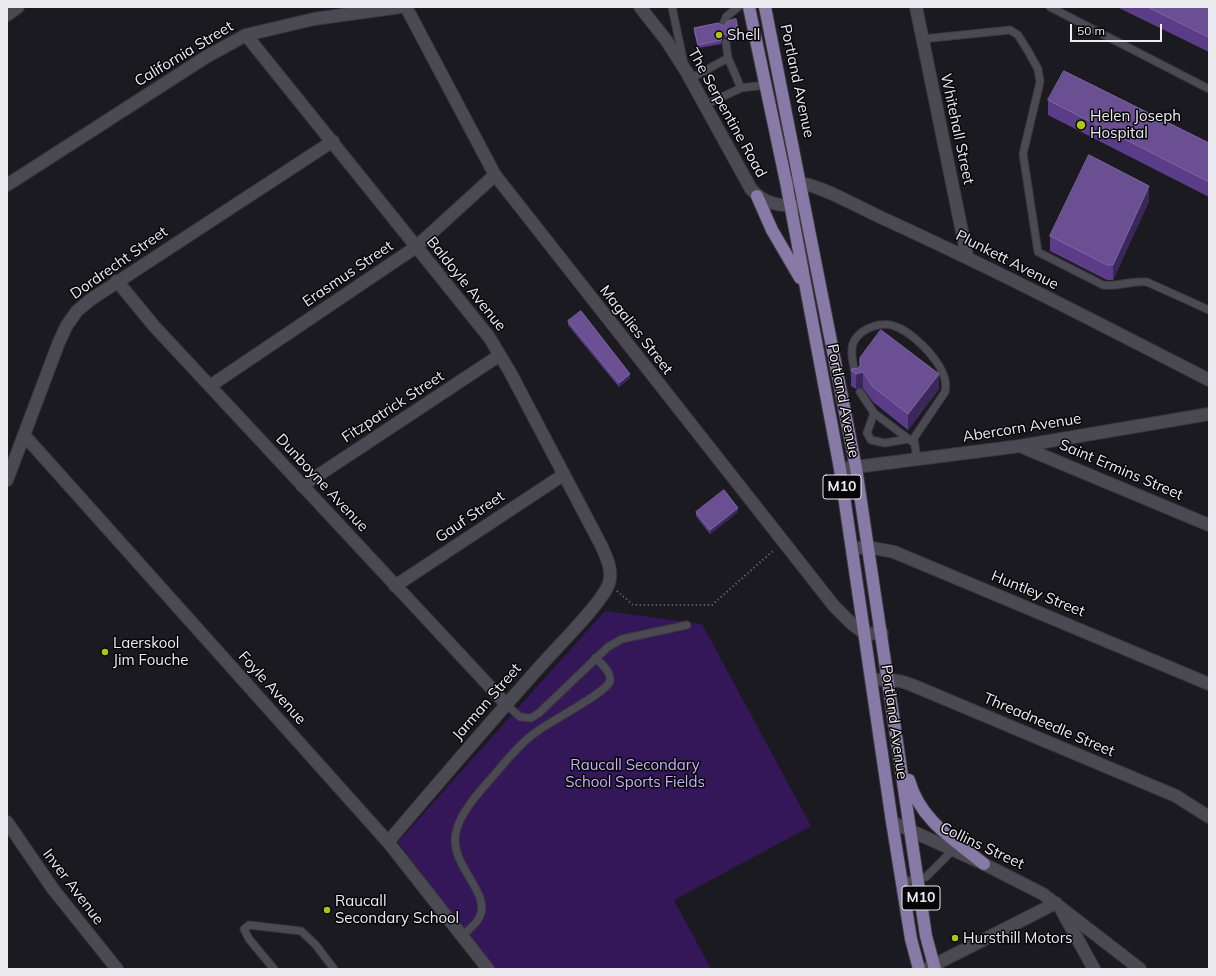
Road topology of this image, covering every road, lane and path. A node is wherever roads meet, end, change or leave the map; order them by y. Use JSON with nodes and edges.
{"nodes":[{"id":1,"x":18,"y":7,"type":"edge"},
{"id":2,"x":400,"y":7,"type":"edge"},
{"id":3,"x":406,"y":7,"type":"edge"},
{"id":4,"x":640,"y":7,"type":"edge"},
{"id":5,"x":672,"y":7,"type":"edge"},
{"id":6,"x":738,"y":7,"type":"edge"},
{"id":7,"x":749,"y":7,"type":"edge"},
{"id":8,"x":765,"y":7,"type":"edge"},
{"id":9,"x":916,"y":7,"type":"edge"},
{"id":10,"x":1050,"y":7,"type":"edge"},
{"id":11,"x":352,"y":10,"type":"edge"},
{"id":12,"x":7,"y":14,"type":"edge"},
{"id":13,"x":723,"y":26,"type":"edge"},
{"id":14,"x":246,"y":35,"type":"junction"},
{"id":15,"x":922,"y":39,"type":"junction"},
{"id":16,"x":726,"y":43,"type":"dead end"},
{"id":17,"x":728,"y":58,"type":"junction"},
{"id":18,"x":688,"y":75,"type":"junction"},
{"id":19,"x":765,"y":85,"type":"junction"},
{"id":20,"x":741,"y":88,"type":"junction"},
{"id":21,"x":1209,"y":89,"type":"edge"},
{"id":22,"x":705,"y":105,"type":"junction"},
{"id":23,"x":333,"y":141,"type":"junction"},
{"id":24,"x":495,"y":175,"type":"junction"},
{"id":25,"x":786,"y":182,"type":"junction"},
{"id":26,"x":801,"y":182,"type":"junction"},
{"id":27,"x":7,"y":185,"type":"edge"},
{"id":28,"x":757,"y":196,"type":"junction"},
{"id":29,"x":804,"y":204,"type":"junction"},
{"id":30,"x":789,"y":206,"type":"junction"},
{"id":31,"x":416,"y":247,"type":"junction"},
{"id":32,"x":967,"y":256,"type":"junction"},
{"id":33,"x":117,"y":281,"type":"junction"},
{"id":34,"x":804,"y":284,"type":"junction"},
{"id":35,"x":1209,"y":310,"type":"edge"},
{"id":36,"x":500,"y":355,"type":"junction"},
{"id":37,"x":856,"y":379,"type":"edge"},
{"id":38,"x":1209,"y":380,"type":"edge"},
{"id":39,"x":210,"y":386,"type":"junction"},
{"id":40,"x":860,"y":392,"type":"dead end"},
{"id":41,"x":874,"y":412,"type":"junction"},
{"id":42,"x":1209,"y":414,"type":"edge"},
{"id":43,"x":24,"y":435,"type":"junction"},
{"id":44,"x":911,"y":442,"type":"junction"},
{"id":45,"x":1020,"y":446,"type":"junction"},
{"id":46,"x":917,"y":460,"type":"junction"},
{"id":47,"x":856,"y":468,"type":"junction"},
{"id":48,"x":840,"y":469,"type":"junction"},
{"id":49,"x":563,"y":475,"type":"junction"},
{"id":50,"x":7,"y":480,"type":"edge"},
{"id":51,"x":302,"y":486,"type":"junction"},
{"id":52,"x":1209,"y":525,"type":"edge"},
{"id":53,"x":783,"y":541,"type":"junction"},
{"id":54,"x":868,"y":547,"type":"junction"},
{"id":55,"x":852,"y":549,"type":"junction"},
{"id":56,"x":609,"y":583,"type":"junction"},
{"id":57,"x":395,"y":586,"type":"junction"},
{"id":58,"x":687,"y":625,"type":"dead end"},
{"id":59,"x":882,"y":633,"type":"junction"},
{"id":60,"x":865,"y":634,"type":"junction"},
{"id":61,"x":595,"y":658,"type":"junction"},
{"id":62,"x":888,"y":679,"type":"junction"},
{"id":63,"x":872,"y":680,"type":"junction"},
{"id":64,"x":1209,"y":684,"type":"edge"},
{"id":65,"x":506,"y":704,"type":"junction"},
{"id":66,"x":894,"y":730,"type":"junction"},
{"id":67,"x":1209,"y":816,"type":"edge"},
{"id":68,"x":7,"y":822,"type":"edge"},
{"id":69,"x":892,"y":822,"type":"junction"},
{"id":70,"x":910,"y":830,"type":"junction"},
{"id":71,"x":388,"y":842,"type":"junction"},
{"id":72,"x":953,"y":850,"type":"junction"},
{"id":73,"x":984,"y":864,"type":"junction"},
{"id":74,"x":918,"y":879,"type":"junction"},
{"id":75,"x":902,"y":882,"type":"junction"},
{"id":76,"x":1058,"y":906,"type":"junction"},
{"id":77,"x":462,"y":936,"type":"junction"},
{"id":78,"x":932,"y":968,"type":"edge"},
{"id":79,"x":117,"y":969,"type":"edge"},
{"id":80,"x":274,"y":969,"type":"edge"},
{"id":81,"x":334,"y":969,"type":"edge"},
{"id":82,"x":488,"y":969,"type":"edge"},
{"id":83,"x":919,"y":969,"type":"edge"},
{"id":84,"x":1094,"y":969,"type":"edge"},
{"id":85,"x":1140,"y":969,"type":"edge"}],
"edges":[{"from":1,"to":12,"type":"street"},
{"from":2,"to":11,"type":"street","name":"California Street"},
{"from":3,"to":24,"type":"street","name":"Magalies Street"},
{"from":4,"to":18,"type":"street","name":"The Serpentine Road"},
{"from":5,"to":18,"type":"lane"},
{"from":6,"to":13,"type":"lane"},
{"from":7,"to":19,"type":"main road","name":"Portland Avenue","number":"M10"},
{"from":8,"to":26,"type":"main road","name":"Portland Avenue","number":"M10"},
{"from":9,"to":15,"type":"street","name":"Whitehall Street"},
{"from":10,"to":21,"type":"lane"},
{"from":11,"to":14,"type":"street","name":"California Street"},
{"from":14,"to":23,"type":"street","name":"Baldoyle Avenue"},
{"from":14,"to":27,"type":"street","name":"California Street"},
{"from":15,"to":32,"type":"street","name":"Whitehall Street"},
{"from":15,"to":35,"type":"lane"},
{"from":16,"to":17,"type":"lane"},
{"from":17,"to":18,"type":"lane"},
{"from":17,"to":20,"type":"lane"},
{"from":18,"to":22,"type":"street","name":"The Serpentine Road"},
{"from":19,"to":20,"type":"lane"},
{"from":19,"to":25,"type":"main road","name":"Portland Avenue","number":"M10"},
{"from":20,"to":22,"type":"lane"},
{"from":22,"to":28,"type":"street","name":"The Serpentine Road"},
{"from":23,"to":31,"type":"street","name":"Baldoyle Avenue"},
{"from":23,"to":33,"type":"street","name":"Dordrecht Street"},
{"from":24,"to":31,"type":"street","name":"Erasmus Street"},
{"from":24,"to":53,"type":"street","name":"Magalies Street"},
{"from":25,"to":26,"type":"street","name":"Plunkett Avenue"},
{"from":25,"to":30,"type":"main road","name":"Portland Avenue","number":"M10"},
{"from":26,"to":29,"type":"main road","name":"Portland Avenue","number":"M10"},
{"from":26,"to":32,"type":"street","name":"Plunkett Avenue"},
{"from":28,"to":30,"type":"street","name":"The Serpentine Road"},
{"from":28,"to":34,"type":"main road"},
{"from":29,"to":30,"type":"street","name":"The Serpentine Road"},
{"from":29,"to":47,"type":"main road","name":"Portland Avenue","number":"M10"},
{"from":30,"to":34,"type":"main road","name":"Portland Avenue","number":"M10"},
{"from":31,"to":36,"type":"street","name":"Baldoyle Avenue"},
{"from":31,"to":39,"type":"street","name":"Erasmus Street"},
{"from":32,"to":38,"type":"street","name":"Plunkett Avenue"},
{"from":33,"to":39,"type":"street","name":"Dunboyne Avenue"},
{"from":33,"to":43,"type":"street","name":"Dordrecht Street"},
{"from":34,"to":48,"type":"main road","name":"Portland Avenue","number":"M10"},
{"from":36,"to":49,"type":"street","name":"Baldoyle Avenue"},
{"from":36,"to":51,"type":"street","name":"Fitzpatrick Street"},
{"from":37,"to":44,"type":"lane"},
{"from":39,"to":51,"type":"street","name":"Dunboyne Avenue"},
{"from":40,"to":41,"type":"lane"},
{"from":41,"to":44,"type":"lane"},
{"from":41,"to":44,"type":"lane"},
{"from":42,"to":45,"type":"street","name":"Abercorn Avenue"},
{"from":43,"to":50,"type":"street","name":"Dordrecht Street"},
{"from":43,"to":71,"type":"street","name":"Foyle Avenue"},
{"from":44,"to":46,"type":"lane"},
{"from":45,"to":46,"type":"street","name":"Abercorn Avenue"},
{"from":45,"to":52,"type":"street","name":"Saint Ermins Street"},
{"from":46,"to":47,"type":"street","name":"Abercorn Avenue"},
{"from":47,"to":48,"type":"street","name":"Abercorn Avenue"},
{"from":47,"to":54,"type":"main road","name":"Portland Avenue","number":"M10"},
{"from":48,"to":55,"type":"main road","name":"Portland Avenue","number":"M10"},
{"from":49,"to":56,"type":"street","name":"Baldoyle Avenue"},
{"from":49,"to":57,"type":"street","name":"Gauf Street"},
{"from":51,"to":57,"type":"street","name":"Dunboyne Avenue"},
{"from":53,"to":56,"type":"path"},
{"from":53,"to":60,"type":"street","name":"Magalies Street"},
{"from":54,"to":55,"type":"street","name":"Huntley Street"},
{"from":54,"to":59,"type":"main road","name":"Portland Avenue","number":"M10"},
{"from":54,"to":64,"type":"street","name":"Huntley Street"},
{"from":55,"to":60,"type":"main road","name":"Portland Avenue","number":"M10"},
{"from":56,"to":65,"type":"street","name":"Jarman Street"},
{"from":57,"to":65,"type":"street","name":"Dunboyne Avenue"},
{"from":58,"to":61,"type":"lane"},
{"from":59,"to":60,"type":"street"},
{"from":59,"to":62,"type":"main road","name":"Portland Avenue","number":"M10"},
{"from":60,"to":63,"type":"main road","name":"Portland Avenue","number":"M10"},
{"from":61,"to":65,"type":"lane"},
{"from":61,"to":77,"type":"lane"},
{"from":62,"to":63,"type":"street","name":"Threadneedle Street"},
{"from":62,"to":66,"type":"main road","name":"Portland Avenue","number":"M10"},
{"from":62,"to":67,"type":"street","name":"Threadneedle Street"},
{"from":63,"to":69,"type":"main road","name":"Portland Avenue","number":"M10"},
{"from":65,"to":71,"type":"street","name":"Jarman Street"},
{"from":66,"to":70,"type":"main road","name":"Portland Avenue","number":"M10"},
{"from":66,"to":73,"type":"main road"},
{"from":68,"to":79,"type":"street","name":"Inver Avenue"},
{"from":69,"to":70,"type":"street","name":"Collins Street"},
{"from":69,"to":75,"type":"main road","name":"Portland Avenue","number":"M10"},
{"from":70,"to":72,"type":"street","name":"Collins Street"},
{"from":70,"to":74,"type":"main road","name":"Portland Avenue","number":"M10"},
{"from":71,"to":77,"type":"street","name":"Foyle Avenue"},
{"from":72,"to":73,"type":"street","name":"Collins Street"},
{"from":72,"to":74,"type":"lane"},
{"from":73,"to":76,"type":"street","name":"Collins Street"},
{"from":74,"to":75,"type":"lane"},
{"from":74,"to":78,"type":"main road","name":"Portland Avenue","number":"M10"},
{"from":75,"to":83,"type":"main road","name":"Portland Avenue","number":"M10"},
{"from":76,"to":78,"type":"street"},
{"from":76,"to":84,"type":"street","name":"Collins Street"},
{"from":76,"to":85,"type":"street"},
{"from":77,"to":82,"type":"street","name":"Foyle Avenue"},
{"from":80,"to":81,"type":"lane"}]}
